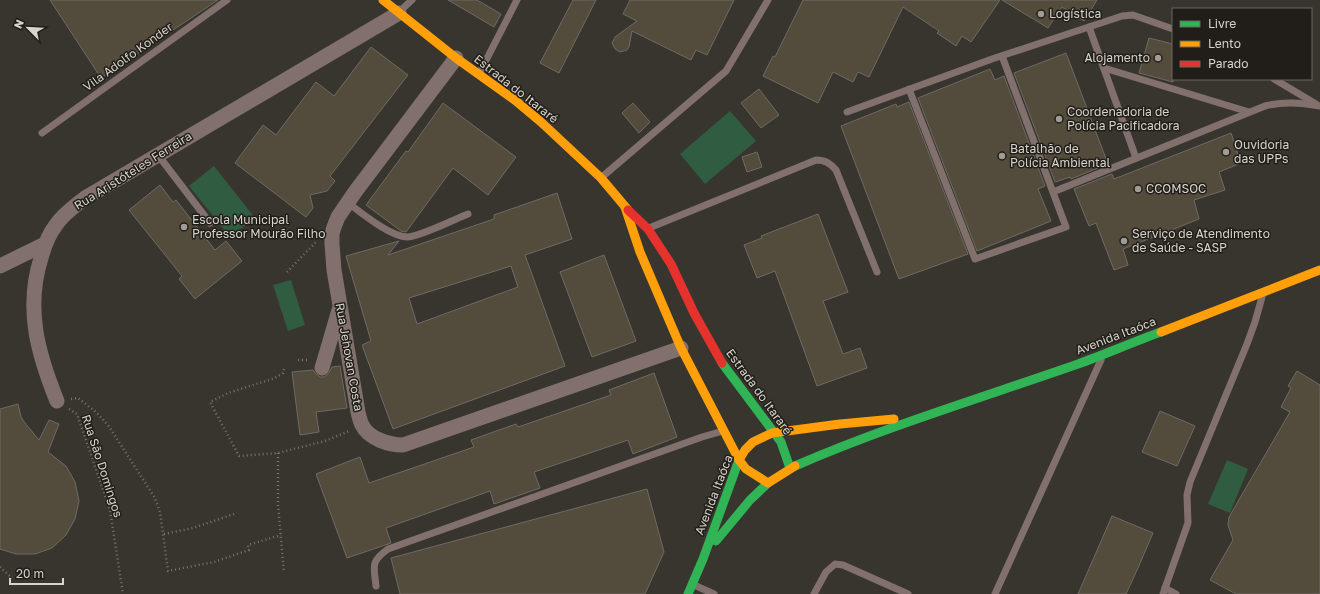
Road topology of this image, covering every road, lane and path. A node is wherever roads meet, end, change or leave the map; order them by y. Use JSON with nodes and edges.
{"nodes":[{"id":1,"x":227,"y":0,"type":"edge"},
{"id":2,"x":383,"y":0,"type":"edge"},
{"id":3,"x":412,"y":0,"type":"edge"},
{"id":4,"x":517,"y":0,"type":"edge"},
{"id":5,"x":768,"y":0,"type":"edge"},
{"id":6,"x":399,"y":13,"type":"junction"},
{"id":7,"x":1089,"y":27,"type":"junction"},
{"id":8,"x":1172,"y":29,"type":"edge"},
{"id":9,"x":1002,"y":56,"type":"junction"},
{"id":10,"x":456,"y":58,"type":"junction"},
{"id":11,"x":1104,"y":68,"type":"junction"},
{"id":12,"x":479,"y":74,"type":"junction"},
{"id":13,"x":1276,"y":80,"type":"edge"},
{"id":14,"x":909,"y":90,"type":"junction"},
{"id":15,"x":1320,"y":106,"type":"edge"},
{"id":16,"x":847,"y":112,"type":"dead end"},
{"id":17,"x":1249,"y":112,"type":"junction"},
{"id":18,"x":42,"y":133,"type":"dead end"},
{"id":19,"x":158,"y":155,"type":"junction"},
{"id":20,"x":1136,"y":158,"type":"junction"},
{"id":21,"x":601,"y":178,"type":"junction"},
{"id":22,"x":1053,"y":192,"type":"junction"},
{"id":23,"x":348,"y":203,"type":"junction"},
{"id":24,"x":625,"y":207,"type":"junction"},
{"id":25,"x":468,"y":214,"type":"dead end"},
{"id":26,"x":210,"y":223,"type":"dead end"},
{"id":27,"x":335,"y":224,"type":"junction"},
{"id":28,"x":648,"y":229,"type":"junction"},
{"id":29,"x":635,"y":236,"type":"junction"},
{"id":30,"x":45,"y":244,"type":"junction"},
{"id":31,"x":0,"y":266,"type":"edge"},
{"id":32,"x":1320,"y":270,"type":"edge"},
{"id":33,"x":287,"y":272,"type":"dead end"},
{"id":34,"x":877,"y":272,"type":"dead end"},
{"id":35,"x":1263,"y":293,"type":"junction"},
{"id":36,"x":340,"y":305,"type":"junction"},
{"id":37,"x":681,"y":348,"type":"junction"},
{"id":38,"x":1104,"y":354,"type":"junction"},
{"id":39,"x":322,"y":368,"type":"dead end"},
{"id":40,"x":284,"y":369,"type":"dead end"},
{"id":41,"x":57,"y":401,"type":"junction"},
{"id":42,"x":918,"y":418,"type":"junction"},
{"id":43,"x":362,"y":425,"type":"junction"},
{"id":44,"x":725,"y":431,"type":"junction"},
{"id":45,"x":774,"y":432,"type":"junction"},
{"id":46,"x":278,"y":454,"type":"junction"},
{"id":47,"x":739,"y":460,"type":"junction"},
{"id":48,"x":790,"y":468,"type":"junction"},
{"id":49,"x":768,"y":483,"type":"junction"},
{"id":50,"x":237,"y":513,"type":"dead end"},
{"id":51,"x":164,"y":534,"type":"junction"},
{"id":52,"x":281,"y":535,"type":"junction"},
{"id":53,"x":703,"y":560,"type":"junction"},
{"id":54,"x":0,"y":567,"type":"edge"},
{"id":55,"x":284,"y":572,"type":"dead end"},
{"id":56,"x":12,"y":578,"type":"dead end"},
{"id":57,"x":692,"y":584,"type":"junction"},
{"id":58,"x":376,"y":586,"type":"dead end"},
{"id":59,"x":1164,"y":591,"type":"edge"},
{"id":60,"x":123,"y":594,"type":"edge"},
{"id":61,"x":688,"y":594,"type":"edge"},
{"id":62,"x":714,"y":594,"type":"edge"},
{"id":63,"x":814,"y":594,"type":"edge"},
{"id":64,"x":908,"y":594,"type":"edge"},
{"id":65,"x":995,"y":594,"type":"edge"},
{"id":66,"x":1176,"y":594,"type":"edge"}],
"edges":[{"from":1,"to":18,"type":"lane","name":"Vila Adolfo Konder"},
{"from":2,"to":6,"type":"main road","name":"Estrada do Itararé"},
{"from":3,"to":6,"type":"lane"},
{"from":4,"to":12,"type":"lane"},
{"from":5,"to":21,"type":"lane"},
{"from":6,"to":10,"type":"main road","name":"Estrada do Itararé"},
{"from":6,"to":19,"type":"street","name":"Rua Aristóteles Ferreira"},
{"from":7,"to":8,"type":"lane"},
{"from":7,"to":9,"type":"lane"},
{"from":7,"to":11,"type":"lane"},
{"from":9,"to":14,"type":"lane"},
{"from":9,"to":22,"type":"lane"},
{"from":10,"to":12,"type":"main road","name":"Estrada do Itararé"},
{"from":10,"to":23,"type":"street","name":"Rua Jehovan Costa"},
{"from":11,"to":17,"type":"lane"},
{"from":11,"to":20,"type":"lane"},
{"from":12,"to":21,"type":"main road","name":"Estrada do Itararé"},
{"from":13,"to":15,"type":"lane"},
{"from":14,"to":16,"type":"lane"},
{"from":14,"to":22,"type":"lane"},
{"from":15,"to":17,"type":"lane"},
{"from":17,"to":20,"type":"lane"},
{"from":19,"to":26,"type":"lane"},
{"from":19,"to":30,"type":"street","name":"Rua Aristóteles Ferreira"},
{"from":20,"to":22,"type":"lane"},
{"from":21,"to":24,"type":"main road","name":"Estrada do Itararé"},
{"from":23,"to":25,"type":"lane"},
{"from":23,"to":27,"type":"street","name":"Rua Jehovan Costa"},
{"from":24,"to":28,"type":"main road","name":"Estrada do Itararé"},
{"from":24,"to":29,"type":"main road","name":"Estrada do Itararé"},
{"from":27,"to":33,"type":"path"},
{"from":27,"to":36,"type":"street","name":"Rua Jehovan Costa"},
{"from":28,"to":29,"type":"lane"},
{"from":28,"to":34,"type":"lane"},
{"from":28,"to":45,"type":"main road","name":"Estrada do Itararé"},
{"from":29,"to":37,"type":"main road","name":"Estrada do Itararé"},
{"from":30,"to":31,"type":"street"},
{"from":30,"to":41,"type":"street","name":"Rua Aristóteles Ferreira"},
{"from":32,"to":35,"type":"main road","name":"Avenida Itaóca"},
{"from":35,"to":38,"type":"main road","name":"Avenida Itaóca"},
{"from":35,"to":59,"type":"lane"},
{"from":36,"to":39,"type":"street"},
{"from":36,"to":43,"type":"street","name":"Rua Jehovan Costa"},
{"from":37,"to":43,"type":"street","name":"Rua Jehovan Costa"},
{"from":37,"to":44,"type":"main road","name":"Estrada do Itararé"},
{"from":38,"to":42,"type":"main road","name":"Avenida Itaóca"},
{"from":38,"to":65,"type":"lane"},
{"from":40,"to":46,"type":"path"},
{"from":41,"to":51,"type":"path"},
{"from":41,"to":60,"type":"path","name":"Rua São Domingos"},
{"from":42,"to":45,"type":"main road","name":"Avenida Itaóca"},
{"from":42,"to":48,"type":"main road","name":"Avenida Itaóca"},
{"from":43,"to":46,"type":"path"},
{"from":44,"to":47,"type":"main road","name":"Estrada do Itararé"},
{"from":44,"to":58,"type":"lane"},
{"from":45,"to":47,"type":"main road","name":"Avenida Itaóca"},
{"from":45,"to":48,"type":"main road","name":"Estrada do Itararé"},
{"from":46,"to":52,"type":"path"},
{"from":47,"to":49,"type":"main road","name":"Estrada do Itararé"},
{"from":47,"to":53,"type":"main road","name":"Avenida Itaóca"},
{"from":48,"to":49,"type":"main road"},
{"from":49,"to":53,"type":"main road","name":"Avenida Itaóca"},
{"from":50,"to":51,"type":"path"},
{"from":51,"to":52,"type":"path"},
{"from":52,"to":55,"type":"path"},
{"from":53,"to":57,"type":"main road","name":"Avenida Itaóca"},
{"from":54,"to":56,"type":"path"},
{"from":57,"to":61,"type":"main road","name":"Avenida Itaóca"},
{"from":57,"to":62,"type":"lane"},
{"from":59,"to":66,"type":"lane"},
{"from":63,"to":64,"type":"lane"}]}
